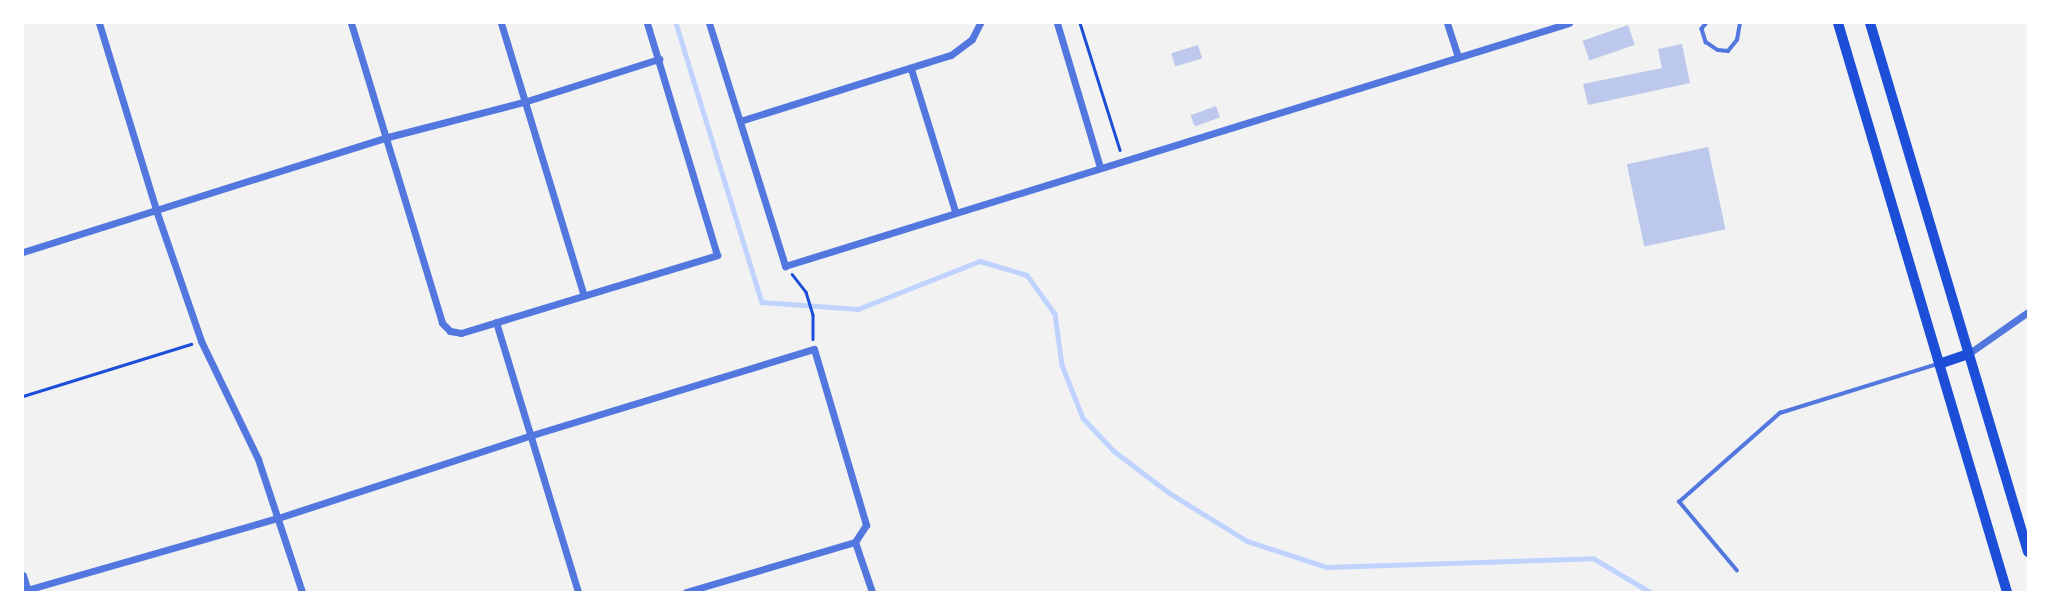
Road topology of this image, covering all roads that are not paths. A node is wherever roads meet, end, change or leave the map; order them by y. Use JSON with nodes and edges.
{"nodes":[{"id":1,"x":99,"y":23,"type":"edge"},
{"id":2,"x":351,"y":23,"type":"edge"},
{"id":3,"x":501,"y":23,"type":"edge"},
{"id":4,"x":647,"y":23,"type":"edge"},
{"id":5,"x":709,"y":23,"type":"edge"},
{"id":6,"x":980,"y":23,"type":"edge"},
{"id":7,"x":1057,"y":23,"type":"edge"},
{"id":8,"x":1447,"y":23,"type":"edge"},
{"id":9,"x":1569,"y":23,"type":"edge"},
{"id":10,"x":1707,"y":23,"type":"edge"},
{"id":11,"x":1740,"y":23,"type":"edge"},
{"id":12,"x":1838,"y":23,"type":"edge"},
{"id":13,"x":1870,"y":23,"type":"edge"},
{"id":14,"x":1458,"y":57,"type":"junction"},
{"id":15,"x":659,"y":59,"type":"junction"},
{"id":16,"x":911,"y":69,"type":"junction"},
{"id":17,"x":527,"y":101,"type":"junction"},
{"id":18,"x":740,"y":121,"type":"junction"},
{"id":19,"x":388,"y":137,"type":"junction"},
{"id":20,"x":1100,"y":167,"type":"junction"},
{"id":21,"x":156,"y":210,"type":"junction"},
{"id":22,"x":955,"y":211,"type":"junction"},
{"id":23,"x":23,"y":252,"type":"edge"},
{"id":24,"x":584,"y":296,"type":"junction"},
{"id":25,"x":2028,"y":312,"type":"edge"},
{"id":26,"x":496,"y":322,"type":"junction"},
{"id":27,"x":1968,"y":354,"type":"junction"},
{"id":28,"x":1939,"y":364,"type":"junction"},
{"id":29,"x":529,"y":436,"type":"junction"},
{"id":30,"x":278,"y":518,"type":"junction"},
{"id":31,"x":855,"y":542,"type":"junction"},
{"id":32,"x":2028,"y":552,"type":"edge"},
{"id":33,"x":1737,"y":571,"type":"dead end"},
{"id":34,"x":23,"y":575,"type":"edge"},
{"id":35,"x":26,"y":591,"type":"edge"},
{"id":36,"x":302,"y":592,"type":"edge"},
{"id":37,"x":578,"y":592,"type":"edge"},
{"id":38,"x":686,"y":592,"type":"edge"},
{"id":39,"x":872,"y":592,"type":"edge"},
{"id":40,"x":2007,"y":592,"type":"edge"}],
"edges":[{"from":1,"to":21,"type":"street"},
{"from":2,"to":19,"type":"street"},
{"from":3,"to":17,"type":"street"},
{"from":4,"to":15,"type":"street"},
{"from":5,"to":18,"type":"street"},
{"from":6,"to":16,"type":"street"},
{"from":7,"to":20,"type":"street"},
{"from":8,"to":14,"type":"street"},
{"from":9,"to":14,"type":"street"},
{"from":10,"to":11,"type":"lane"},
{"from":12,"to":28,"type":"main road"},
{"from":13,"to":27,"type":"main road"},
{"from":14,"to":20,"type":"street"},
{"from":15,"to":17,"type":"street"},
{"from":15,"to":24,"type":"street"},
{"from":16,"to":18,"type":"street"},
{"from":16,"to":22,"type":"street"},
{"from":17,"to":19,"type":"street"},
{"from":17,"to":24,"type":"street"},
{"from":18,"to":22,"type":"street"},
{"from":19,"to":21,"type":"street"},
{"from":19,"to":26,"type":"street"},
{"from":20,"to":22,"type":"street"},
{"from":21,"to":23,"type":"street"},
{"from":21,"to":30,"type":"street"},
{"from":24,"to":26,"type":"street"},
{"from":25,"to":27,"type":"street"},
{"from":26,"to":29,"type":"street"},
{"from":27,"to":28,"type":"main road"},
{"from":27,"to":32,"type":"main road"},
{"from":28,"to":33,"type":"lane"},
{"from":28,"to":40,"type":"main road"},
{"from":29,"to":30,"type":"street"},
{"from":29,"to":31,"type":"street"},
{"from":29,"to":37,"type":"street"},
{"from":30,"to":35,"type":"street"},
{"from":30,"to":36,"type":"street"},
{"from":31,"to":38,"type":"street"},
{"from":31,"to":39,"type":"street"},
{"from":34,"to":35,"type":"street"}]}
